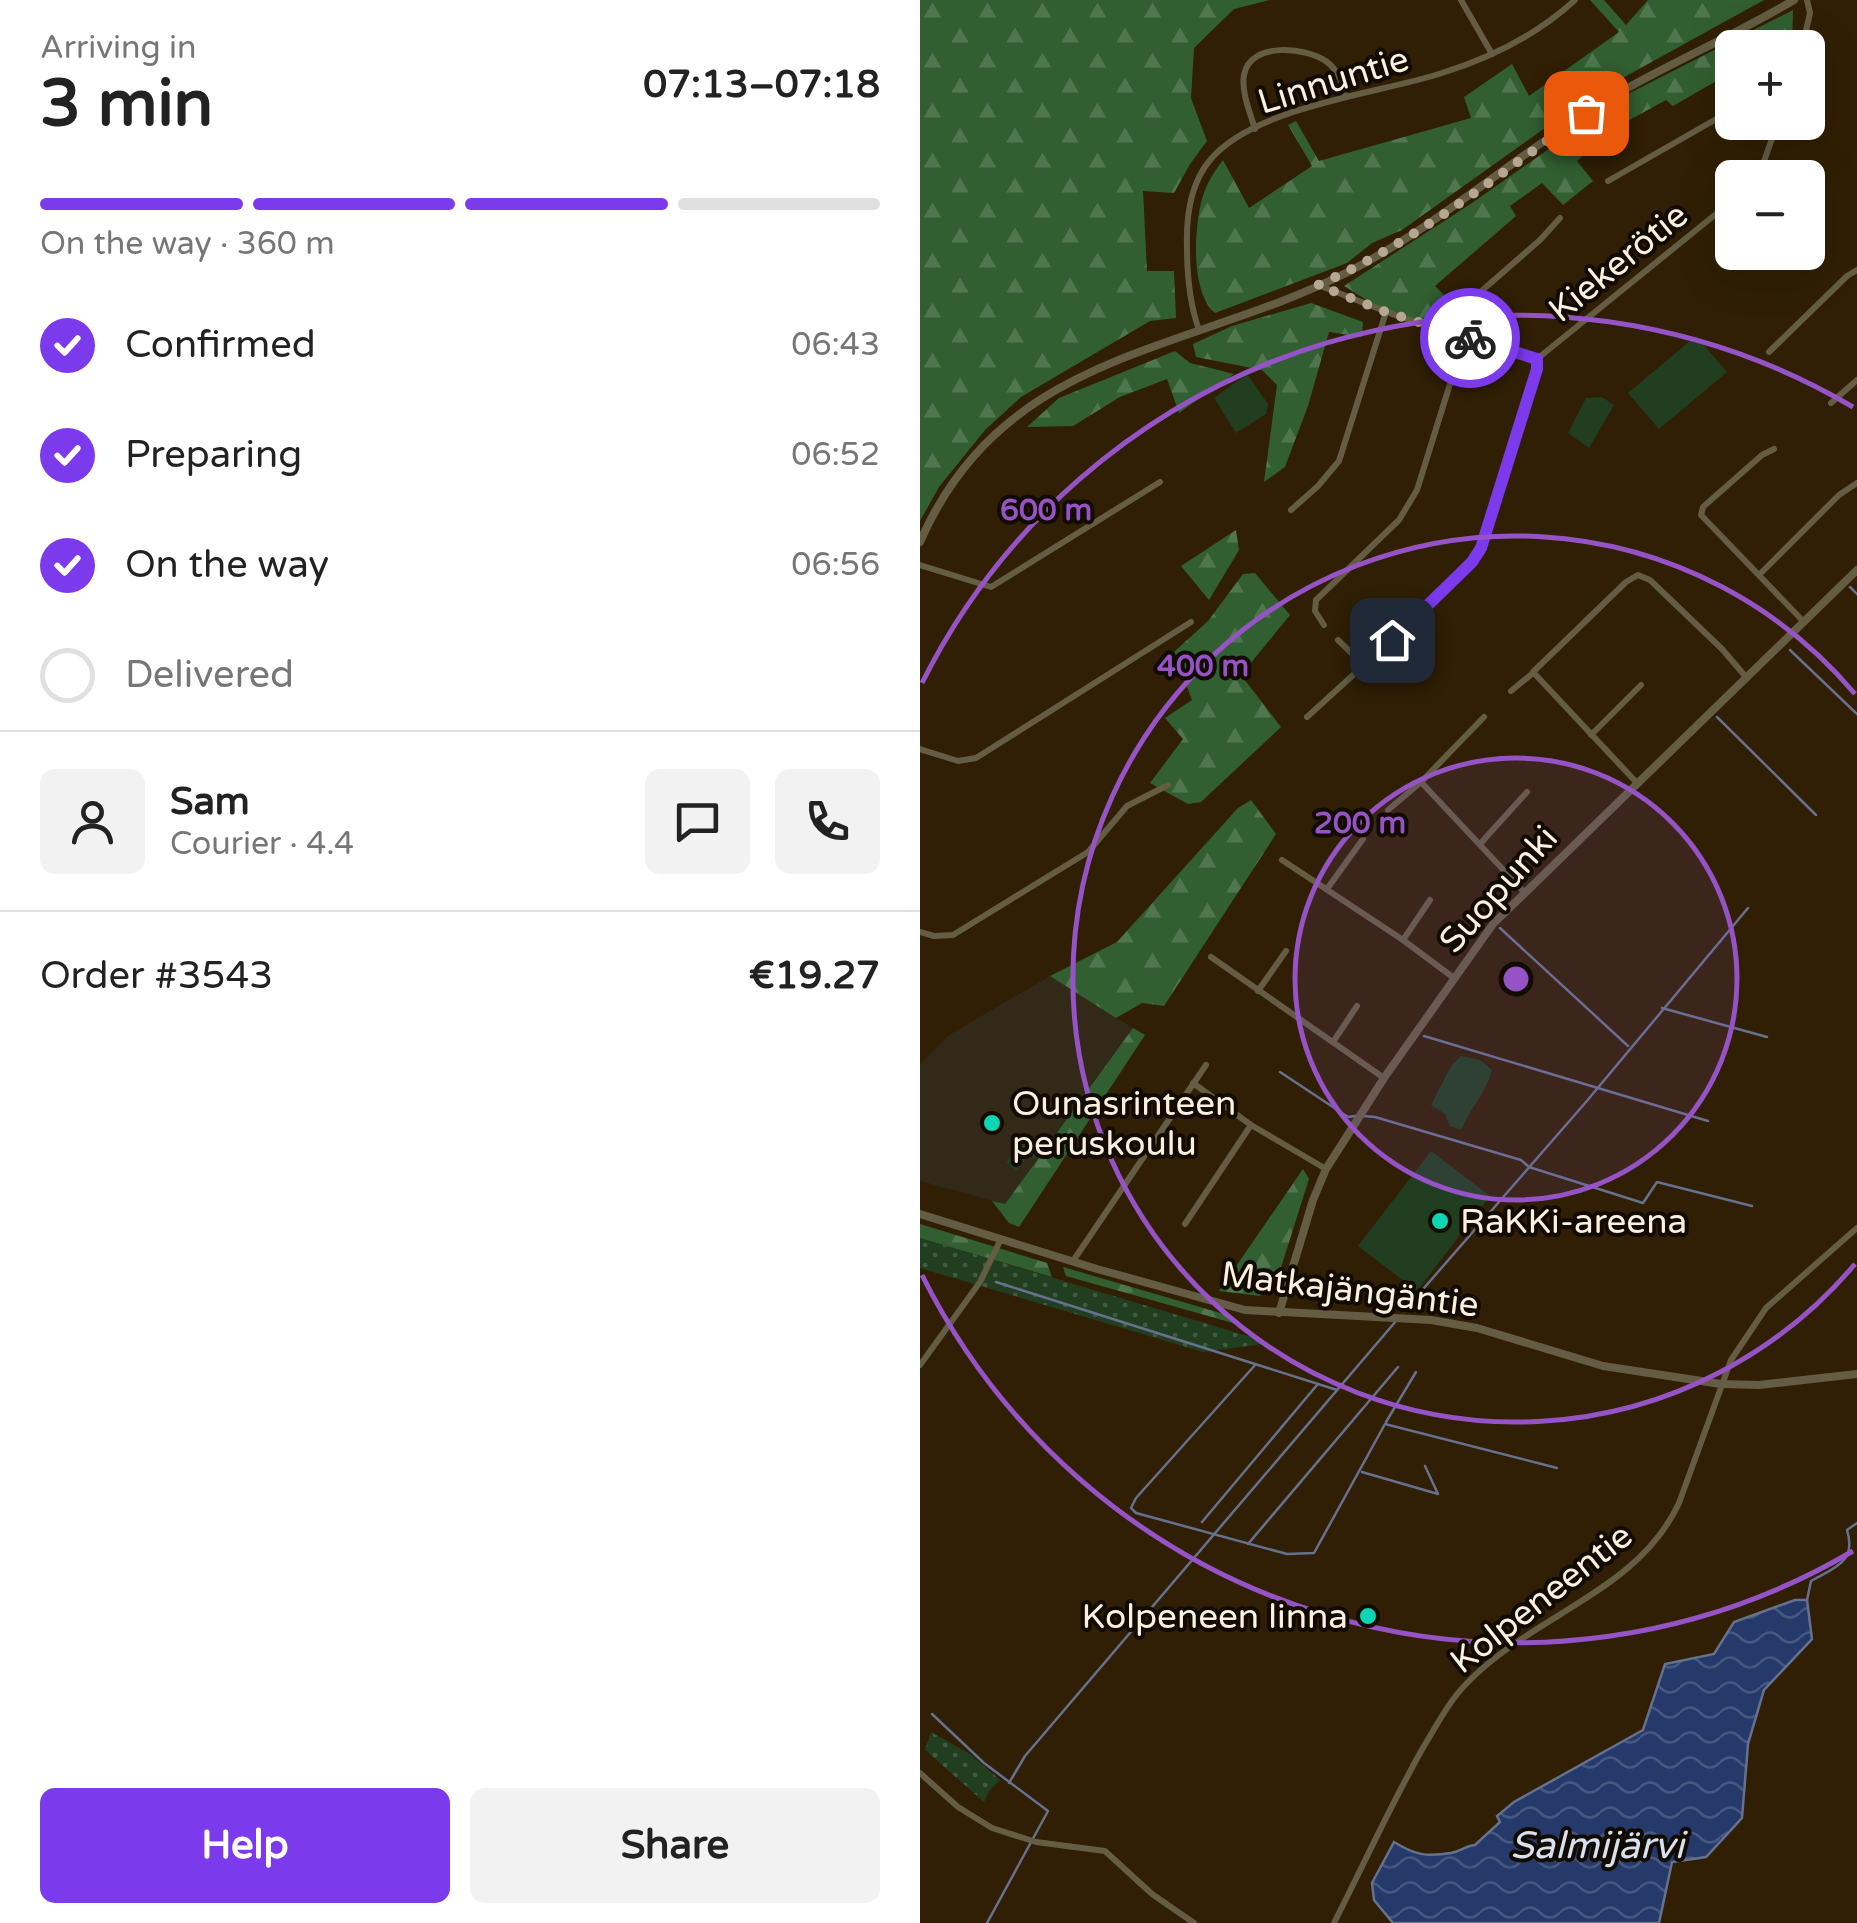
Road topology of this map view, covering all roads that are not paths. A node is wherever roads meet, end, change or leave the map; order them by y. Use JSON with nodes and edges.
{"nodes":[{"id":1,"x":1461,"y":0,"type":"edge"},
{"id":2,"x":1575,"y":0,"type":"edge"},
{"id":3,"x":1794,"y":0,"type":"edge"},
{"id":4,"x":1807,"y":0,"type":"edge"},
{"id":5,"x":1806,"y":30,"type":"edge"},
{"id":6,"x":1492,"y":54,"type":"junction"},
{"id":7,"x":1346,"y":97,"type":"junction"},
{"id":8,"x":1715,"y":120,"type":"edge"},
{"id":9,"x":1254,"y":130,"type":"junction"},
{"id":10,"x":1608,"y":181,"type":"dead end"},
{"id":11,"x":1715,"y":216,"type":"edge"},
{"id":12,"x":1560,"y":218,"type":"dead end"},
{"id":13,"x":1857,"y":270,"type":"edge"},
{"id":14,"x":1318,"y":285,"type":"junction"},
{"id":15,"x":1386,"y":312,"type":"junction"},
{"id":16,"x":1199,"y":330,"type":"junction"},
{"id":17,"x":1464,"y":336,"type":"junction"},
{"id":18,"x":1769,"y":352,"type":"dead end"},
{"id":19,"x":1537,"y":359,"type":"junction"},
{"id":20,"x":1857,"y":380,"type":"edge"},
{"id":21,"x":1831,"y":402,"type":"dead end"},
{"id":22,"x":1774,"y":449,"type":"dead end"},
{"id":23,"x":1160,"y":482,"type":"dead end"},
{"id":24,"x":1857,"y":483,"type":"edge"},
{"id":25,"x":1291,"y":510,"type":"dead end"},
{"id":26,"x":920,"y":542,"type":"edge"},
{"id":27,"x":920,"y":565,"type":"edge"},
{"id":28,"x":1857,"y":570,"type":"edge"},
{"id":29,"x":1760,"y":574,"type":"junction"},
{"id":30,"x":1804,"y":621,"type":"junction"},
{"id":31,"x":1192,"y":622,"type":"dead end"},
{"id":32,"x":1324,"y":625,"type":"dead end"},
{"id":33,"x":1338,"y":640,"type":"dead end"},
{"id":34,"x":1364,"y":665,"type":"junction"},
{"id":35,"x":1533,"y":672,"type":"junction"},
{"id":36,"x":1746,"y":677,"type":"junction"},
{"id":37,"x":1640,"y":685,"type":"dead end"},
{"id":38,"x":1511,"y":691,"type":"dead end"},
{"id":39,"x":1484,"y":717,"type":"dead end"},
{"id":40,"x":1307,"y":718,"type":"dead end"},
{"id":41,"x":1591,"y":735,"type":"junction"},
{"id":42,"x":920,"y":749,"type":"edge"},
{"id":43,"x":1421,"y":782,"type":"junction"},
{"id":44,"x":1637,"y":783,"type":"junction"},
{"id":45,"x":1168,"y":786,"type":"dead end"},
{"id":46,"x":1527,"y":792,"type":"dead end"},
{"id":47,"x":1388,"y":810,"type":"dead end"},
{"id":48,"x":1363,"y":839,"type":"dead end"},
{"id":49,"x":1480,"y":844,"type":"junction"},
{"id":50,"x":1282,"y":860,"type":"dead end"},
{"id":51,"x":1327,"y":889,"type":"junction"},
{"id":52,"x":1525,"y":893,"type":"junction"},
{"id":53,"x":1430,"y":900,"type":"dead end"},
{"id":54,"x":920,"y":932,"type":"edge"},
{"id":55,"x":1403,"y":940,"type":"junction"},
{"id":56,"x":1286,"y":951,"type":"dead end"},
{"id":57,"x":1211,"y":957,"type":"dead end"},
{"id":58,"x":1454,"y":978,"type":"junction"},
{"id":59,"x":1258,"y":991,"type":"junction"},
{"id":60,"x":1357,"y":1006,"type":"dead end"},
{"id":61,"x":1333,"y":1042,"type":"junction"},
{"id":62,"x":1206,"y":1065,"type":"dead end"},
{"id":63,"x":1384,"y":1078,"type":"junction"},
{"id":64,"x":1193,"y":1083,"type":"junction"},
{"id":65,"x":1251,"y":1125,"type":"junction"},
{"id":66,"x":1326,"y":1169,"type":"junction"},
{"id":67,"x":920,"y":1214,"type":"edge"},
{"id":68,"x":1185,"y":1224,"type":"dead end"},
{"id":69,"x":1857,"y":1228,"type":"edge"},
{"id":70,"x":1001,"y":1239,"type":"junction"},
{"id":71,"x":1073,"y":1262,"type":"junction"},
{"id":72,"x":1280,"y":1313,"type":"junction"},
{"id":73,"x":920,"y":1365,"type":"edge"},
{"id":74,"x":1857,"y":1374,"type":"edge"},
{"id":75,"x":1721,"y":1384,"type":"junction"},
{"id":76,"x":920,"y":1772,"type":"edge"},
{"id":77,"x":1194,"y":1923,"type":"edge"},
{"id":78,"x":1334,"y":1923,"type":"edge"}],
"edges":[{"from":1,"to":6,"type":"street"},
{"from":2,"to":6,"type":"street","name":"Linnuntie"},
{"from":3,"to":14,"type":"street"},
{"from":4,"to":5,"type":"street"},
{"from":6,"to":7,"type":"street","name":"Linnuntie"},
{"from":7,"to":9,"type":"street","name":"Linnuntie"},
{"from":7,"to":9,"type":"street"},
{"from":8,"to":10,"type":"street"},
{"from":9,"to":16,"type":"street","name":"Linnuntie"},
{"from":11,"to":19,"type":"street","name":"Kiekerötie"},
{"from":12,"to":17,"type":"street"},
{"from":13,"to":18,"type":"street"},
{"from":14,"to":15,"type":"street"},
{"from":14,"to":16,"type":"street"},
{"from":15,"to":17,"type":"street"},
{"from":15,"to":25,"type":"street"},
{"from":16,"to":26,"type":"street"},
{"from":17,"to":19,"type":"street"},
{"from":17,"to":32,"type":"street"},
{"from":19,"to":34,"type":"street","name":"Kiekerötie"},
{"from":20,"to":21,"type":"street"},
{"from":22,"to":29,"type":"street"},
{"from":23,"to":27,"type":"street"},
{"from":24,"to":29,"type":"street"},
{"from":28,"to":30,"type":"street","name":"Suopunki"},
{"from":29,"to":30,"type":"street"},
{"from":30,"to":36,"type":"street","name":"Suopunki"},
{"from":31,"to":42,"type":"street"},
{"from":33,"to":34,"type":"street"},
{"from":34,"to":40,"type":"street","name":"Kiekerötie"},
{"from":35,"to":36,"type":"street"},
{"from":35,"to":38,"type":"street"},
{"from":35,"to":41,"type":"street"},
{"from":36,"to":44,"type":"street","name":"Suopunki"},
{"from":37,"to":41,"type":"street"},
{"from":39,"to":43,"type":"street"},
{"from":41,"to":44,"type":"street"},
{"from":43,"to":47,"type":"street"},
{"from":43,"to":49,"type":"street"},
{"from":44,"to":52,"type":"street","name":"Suopunki"},
{"from":45,"to":54,"type":"street"},
{"from":46,"to":49,"type":"street"},
{"from":48,"to":51,"type":"street"},
{"from":49,"to":52,"type":"street"},
{"from":50,"to":51,"type":"street"},
{"from":51,"to":55,"type":"street"},
{"from":52,"to":58,"type":"street","name":"Suopunki"},
{"from":53,"to":55,"type":"street"},
{"from":55,"to":58,"type":"street"},
{"from":56,"to":59,"type":"street"},
{"from":57,"to":59,"type":"street"},
{"from":58,"to":63,"type":"street","name":"Suopunki"},
{"from":59,"to":61,"type":"street"},
{"from":60,"to":61,"type":"street"},
{"from":61,"to":63,"type":"street"},
{"from":62,"to":64,"type":"street"},
{"from":63,"to":66,"type":"street","name":"Suopunki"},
{"from":64,"to":65,"type":"street"},
{"from":64,"to":71,"type":"street"},
{"from":65,"to":66,"type":"street"},
{"from":65,"to":68,"type":"street"},
{"from":66,"to":72,"type":"street","name":"Suopunki"},
{"from":67,"to":70,"type":"street","name":"Matkajängäntie"},
{"from":69,"to":75,"type":"street","name":"Kolpeneentie"},
{"from":70,"to":71,"type":"street","name":"Matkajängäntie"},
{"from":70,"to":73,"type":"street"},
{"from":71,"to":72,"type":"street","name":"Matkajängäntie"},
{"from":72,"to":75,"type":"street","name":"Matkajängäntie"},
{"from":74,"to":75,"type":"street","name":"Matkajängäntie"},
{"from":75,"to":78,"type":"street","name":"Kolpeneentie"},
{"from":76,"to":77,"type":"street"}]}
